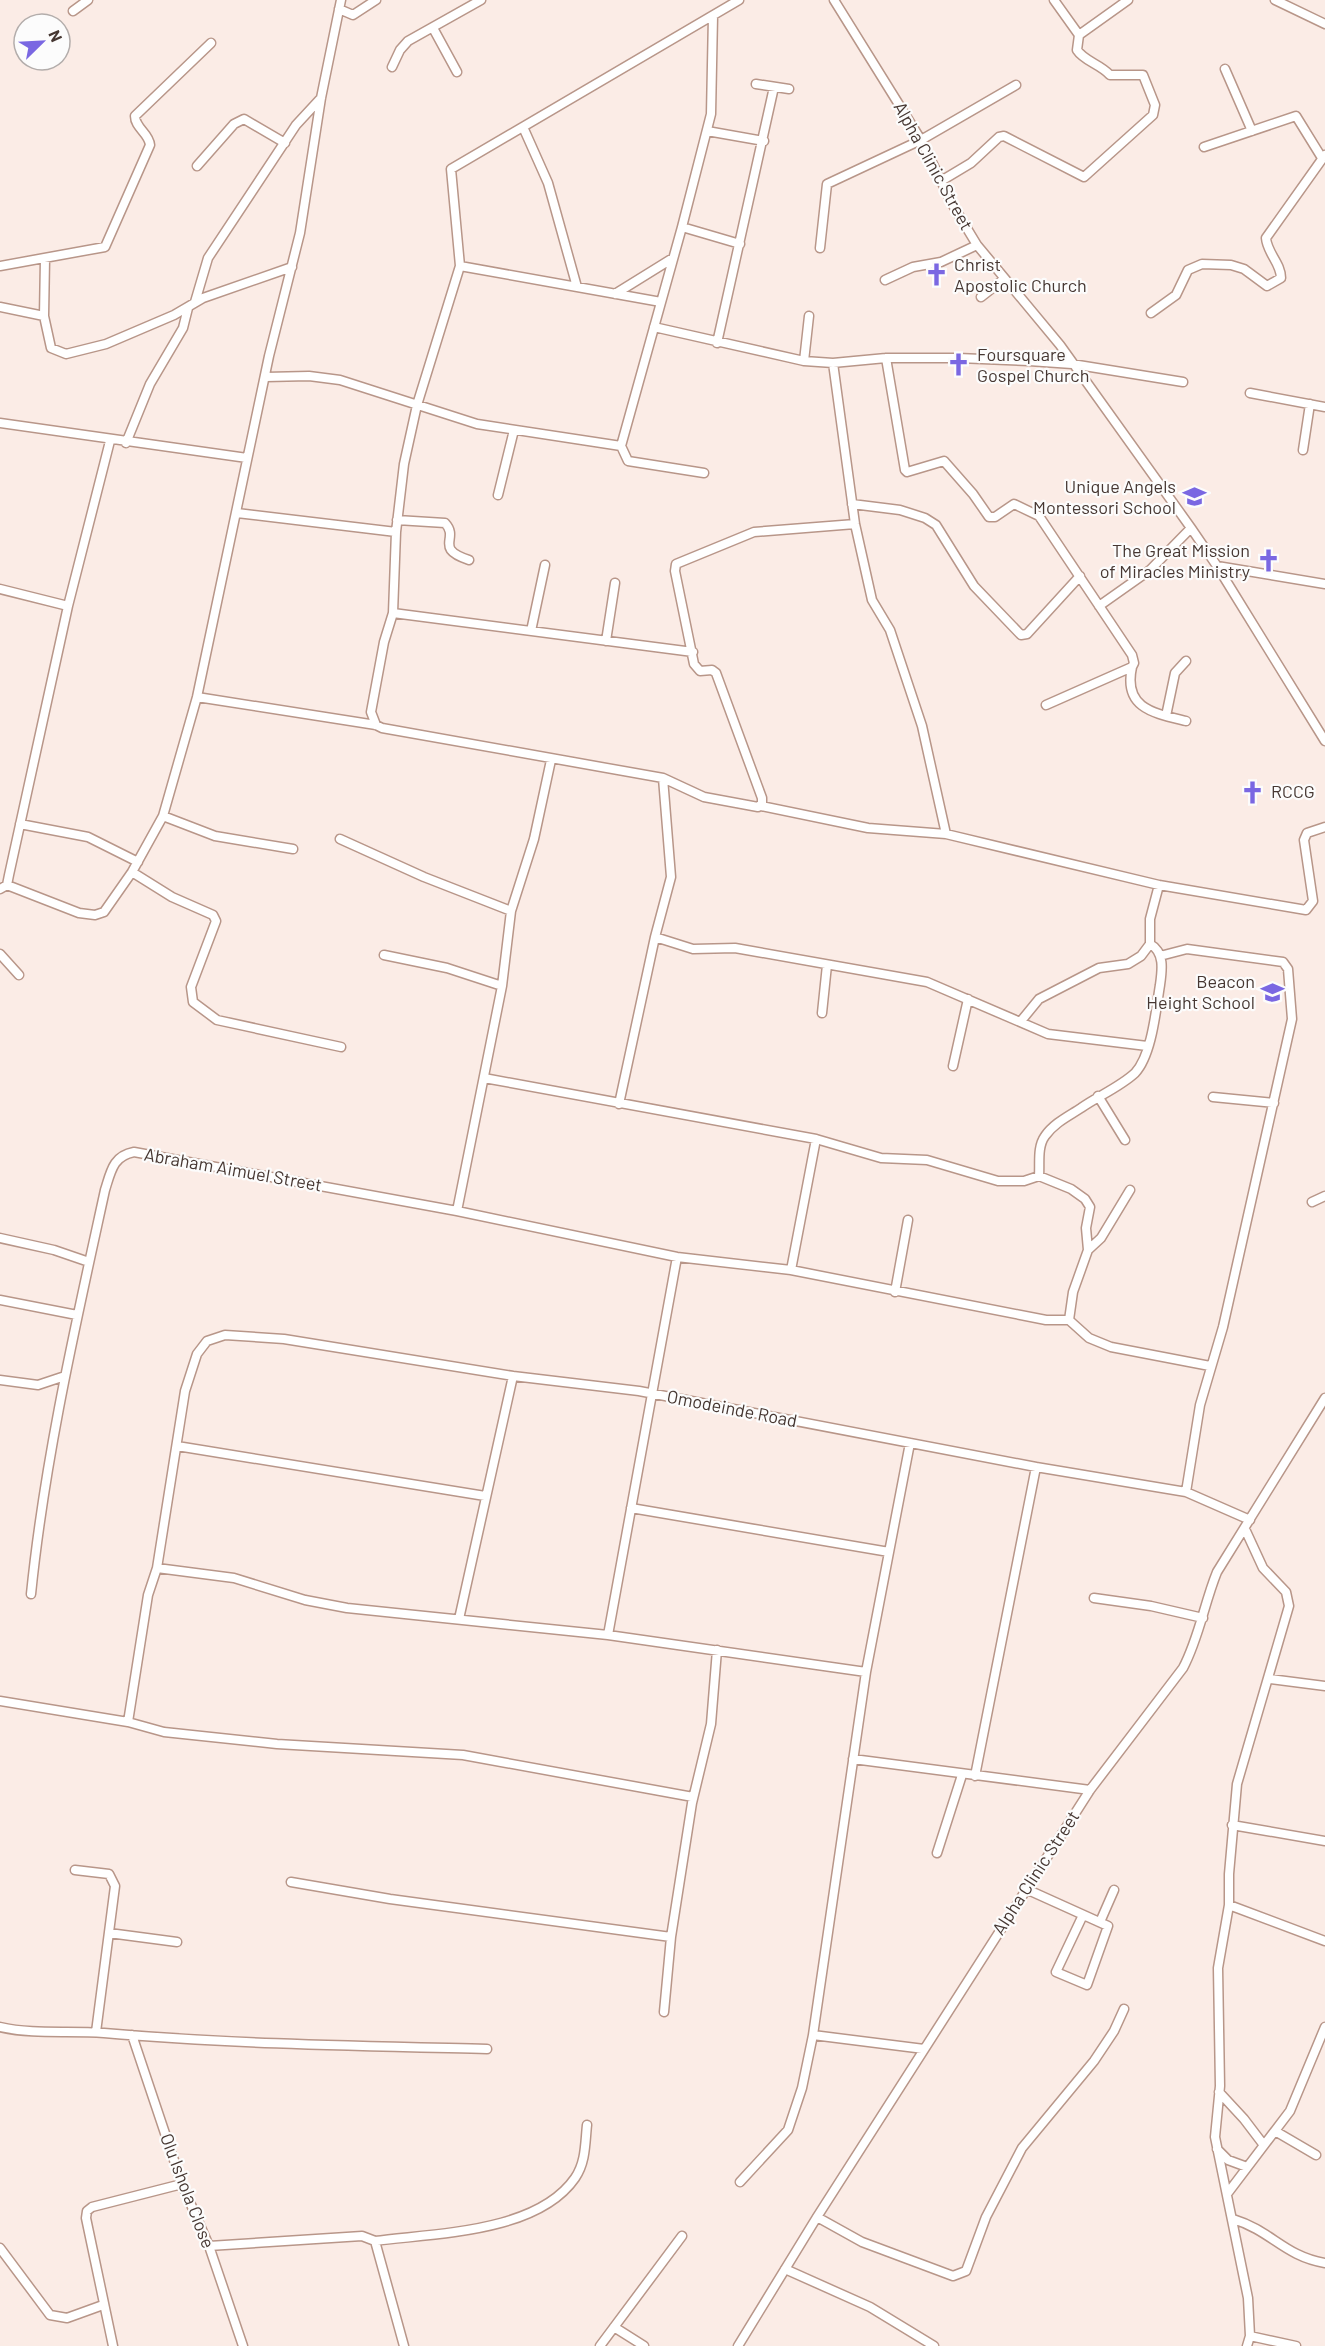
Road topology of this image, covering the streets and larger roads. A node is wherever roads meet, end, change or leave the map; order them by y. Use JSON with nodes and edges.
{"nodes":[{"id":1,"x":88,"y":0,"type":"edge"},
{"id":2,"x":376,"y":0,"type":"edge"},
{"id":3,"x":480,"y":0,"type":"edge"},
{"id":4,"x":739,"y":0,"type":"edge"},
{"id":5,"x":834,"y":0,"type":"edge"},
{"id":6,"x":1054,"y":0,"type":"edge"},
{"id":7,"x":1128,"y":0,"type":"edge"},
{"id":8,"x":1275,"y":0,"type":"edge"},
{"id":9,"x":340,"y":5,"type":"edge"},
{"id":10,"x":73,"y":10,"type":"dead end"},
{"id":11,"x":713,"y":16,"type":"junction"},
{"id":12,"x":1325,"y":24,"type":"edge"},
{"id":13,"x":433,"y":28,"type":"junction"},
{"id":14,"x":1079,"y":35,"type":"junction"},
{"id":15,"x":211,"y":43,"type":"dead end"},
{"id":16,"x":392,"y":67,"type":"dead end"},
{"id":17,"x":1225,"y":69,"type":"dead end"},
{"id":18,"x":457,"y":72,"type":"dead end"},
{"id":19,"x":756,"y":84,"type":"dead end"},
{"id":20,"x":1016,"y":86,"type":"dead end"},
{"id":21,"x":774,"y":87,"type":"junction"},
{"id":22,"x":789,"y":89,"type":"dead end"},
{"id":23,"x":321,"y":98,"type":"junction"},
{"id":24,"x":523,"y":127,"type":"junction"},
{"id":25,"x":707,"y":131,"type":"junction"},
{"id":26,"x":1252,"y":131,"type":"junction"},
{"id":27,"x":921,"y":140,"type":"junction"},
{"id":28,"x":764,"y":141,"type":"junction"},
{"id":29,"x":285,"y":143,"type":"junction"},
{"id":30,"x":1204,"y":147,"type":"dead end"},
{"id":31,"x":1323,"y":157,"type":"edge"},
{"id":32,"x":197,"y":166,"type":"dead end"},
{"id":33,"x":941,"y":181,"type":"junction"},
{"id":34,"x":682,"y":227,"type":"junction"},
{"id":35,"x":740,"y":244,"type":"junction"},
{"id":36,"x":977,"y":245,"type":"junction"},
{"id":37,"x":820,"y":248,"type":"dead end"},
{"id":38,"x":674,"y":258,"type":"junction"},
{"id":39,"x":45,"y":259,"type":"junction"},
{"id":40,"x":0,"y":266,"type":"edge"},
{"id":41,"x":460,"y":266,"type":"junction"},
{"id":42,"x":292,"y":267,"type":"junction"},
{"id":43,"x":1004,"y":279,"type":"junction"},
{"id":44,"x":885,"y":280,"type":"dead end"},
{"id":45,"x":577,"y":287,"type":"junction"},
{"id":46,"x":615,"y":294,"type":"junction"},
{"id":47,"x":981,"y":297,"type":"dead end"},
{"id":48,"x":661,"y":302,"type":"junction"},
{"id":49,"x":191,"y":305,"type":"junction"},
{"id":50,"x":0,"y":308,"type":"edge"},
{"id":51,"x":1151,"y":313,"type":"dead end"},
{"id":52,"x":44,"y":316,"type":"junction"},
{"id":53,"x":808,"y":316,"type":"dead end"},
{"id":54,"x":654,"y":327,"type":"junction"},
{"id":55,"x":717,"y":343,"type":"junction"},
{"id":56,"x":886,"y":358,"type":"junction"},
{"id":57,"x":804,"y":361,"type":"junction"},
{"id":58,"x":833,"y":363,"type":"junction"},
{"id":59,"x":1072,"y":364,"type":"junction"},
{"id":60,"x":266,"y":377,"type":"junction"},
{"id":61,"x":1183,"y":382,"type":"dead end"},
{"id":62,"x":1250,"y":393,"type":"dead end"},
{"id":63,"x":1310,"y":404,"type":"junction"},
{"id":64,"x":417,"y":405,"type":"junction"},
{"id":65,"x":1325,"y":407,"type":"edge"},
{"id":66,"x":0,"y":423,"type":"edge"},
{"id":67,"x":514,"y":430,"type":"junction"},
{"id":68,"x":110,"y":441,"type":"junction"},
{"id":69,"x":126,"y":443,"type":"junction"},
{"id":70,"x":621,"y":446,"type":"junction"},
{"id":71,"x":1303,"y":450,"type":"dead end"},
{"id":72,"x":247,"y":458,"type":"junction"},
{"id":73,"x":704,"y":472,"type":"dead end"},
{"id":74,"x":498,"y":495,"type":"dead end"},
{"id":75,"x":852,"y":504,"type":"junction"},
{"id":76,"x":237,"y":513,"type":"junction"},
{"id":77,"x":397,"y":520,"type":"junction"},
{"id":78,"x":855,"y":524,"type":"junction"},
{"id":79,"x":1191,"y":528,"type":"junction"},
{"id":80,"x":396,"y":532,"type":"junction"},
{"id":81,"x":469,"y":560,"type":"dead end"},
{"id":82,"x":545,"y":565,"type":"dead end"},
{"id":83,"x":1217,"y":566,"type":"junction"},
{"id":84,"x":1080,"y":576,"type":"junction"},
{"id":85,"x":615,"y":583,"type":"dead end"},
{"id":86,"x":1325,"y":584,"type":"edge"},
{"id":87,"x":0,"y":589,"type":"edge"},
{"id":88,"x":68,"y":606,"type":"junction"},
{"id":89,"x":1099,"y":606,"type":"junction"},
{"id":90,"x":393,"y":613,"type":"junction"},
{"id":91,"x":531,"y":631,"type":"junction"},
{"id":92,"x":606,"y":641,"type":"junction"},
{"id":93,"x":693,"y":652,"type":"junction"},
{"id":94,"x":1186,"y":661,"type":"dead end"},
{"id":95,"x":1132,"y":667,"type":"junction"},
{"id":96,"x":198,"y":698,"type":"junction"},
{"id":97,"x":1046,"y":705,"type":"dead end"},
{"id":98,"x":1166,"y":716,"type":"junction"},
{"id":99,"x":1186,"y":721,"type":"dead end"},
{"id":100,"x":376,"y":725,"type":"junction"},
{"id":101,"x":1325,"y":741,"type":"edge"},
{"id":102,"x":551,"y":760,"type":"junction"},
{"id":103,"x":663,"y":778,"type":"junction"},
{"id":104,"x":761,"y":806,"type":"junction"},
{"id":105,"x":164,"y":816,"type":"junction"},
{"id":106,"x":20,"y":824,"type":"junction"},
{"id":107,"x":1325,"y":827,"type":"edge"},
{"id":108,"x":946,"y":834,"type":"junction"},
{"id":109,"x":340,"y":839,"type":"dead end"},
{"id":110,"x":293,"y":849,"type":"dead end"},
{"id":111,"x":138,"y":862,"type":"junction"},
{"id":112,"x":132,"y":872,"type":"junction"},
{"id":113,"x":1159,"y":885,"type":"junction"},
{"id":114,"x":3,"y":887,"type":"edge"},
{"id":115,"x":511,"y":911,"type":"junction"},
{"id":116,"x":655,"y":937,"type":"junction"},
{"id":117,"x":1150,"y":944,"type":"junction"},
{"id":118,"x":0,"y":954,"type":"edge"},
{"id":119,"x":384,"y":955,"type":"dead end"},
{"id":120,"x":1160,"y":956,"type":"junction"},
{"id":121,"x":827,"y":965,"type":"junction"},
{"id":122,"x":19,"y":975,"type":"dead end"},
{"id":123,"x":502,"y":986,"type":"junction"},
{"id":124,"x":968,"y":999,"type":"junction"},
{"id":125,"x":822,"y":1013,"type":"dead end"},
{"id":126,"x":1021,"y":1022,"type":"junction"},
{"id":127,"x":1147,"y":1046,"type":"junction"},
{"id":128,"x":342,"y":1047,"type":"dead end"},
{"id":129,"x":953,"y":1066,"type":"dead end"},
{"id":130,"x":484,"y":1078,"type":"junction"},
{"id":131,"x":1098,"y":1096,"type":"junction"},
{"id":132,"x":1213,"y":1097,"type":"dead end"},
{"id":133,"x":1274,"y":1103,"type":"junction"},
{"id":134,"x":619,"y":1104,"type":"junction"},
{"id":135,"x":816,"y":1139,"type":"junction"},
{"id":136,"x":1125,"y":1140,"type":"dead end"},
{"id":137,"x":1040,"y":1176,"type":"junction"},
{"id":138,"x":1130,"y":1190,"type":"dead end"},
{"id":139,"x":1325,"y":1196,"type":"edge"},
{"id":140,"x":1312,"y":1202,"type":"dead end"},
{"id":141,"x":457,"y":1211,"type":"junction"},
{"id":142,"x":908,"y":1220,"type":"dead end"},
{"id":143,"x":0,"y":1238,"type":"edge"},
{"id":144,"x":1088,"y":1250,"type":"junction"},
{"id":145,"x":677,"y":1257,"type":"junction"},
{"id":146,"x":89,"y":1263,"type":"junction"},
{"id":147,"x":791,"y":1270,"type":"junction"},
{"id":148,"x":895,"y":1292,"type":"junction"},
{"id":149,"x":0,"y":1300,"type":"edge"},
{"id":150,"x":77,"y":1315,"type":"junction"},
{"id":151,"x":1069,"y":1320,"type":"junction"},
{"id":152,"x":1210,"y":1366,"type":"junction"},
{"id":153,"x":65,"y":1376,"type":"junction"},
{"id":154,"x":513,"y":1376,"type":"junction"},
{"id":155,"x":0,"y":1380,"type":"edge"},
{"id":156,"x":651,"y":1394,"type":"junction"},
{"id":157,"x":1324,"y":1403,"type":"edge"},
{"id":158,"x":910,"y":1443,"type":"junction"},
{"id":159,"x":177,"y":1446,"type":"junction"},
{"id":160,"x":1036,"y":1467,"type":"junction"},
{"id":161,"x":1186,"y":1492,"type":"junction"},
{"id":162,"x":485,"y":1496,"type":"junction"},
{"id":163,"x":631,"y":1508,"type":"junction"},
{"id":164,"x":1250,"y":1520,"type":"junction"},
{"id":165,"x":1245,"y":1529,"type":"junction"},
{"id":166,"x":889,"y":1552,"type":"junction"},
{"id":167,"x":157,"y":1568,"type":"junction"},
{"id":168,"x":31,"y":1594,"type":"dead end"},
{"id":169,"x":1094,"y":1598,"type":"dead end"},
{"id":170,"x":459,"y":1618,"type":"junction"},
{"id":171,"x":1203,"y":1618,"type":"junction"},
{"id":172,"x":608,"y":1635,"type":"junction"},
{"id":173,"x":717,"y":1650,"type":"junction"},
{"id":174,"x":866,"y":1672,"type":"junction"},
{"id":175,"x":1270,"y":1679,"type":"junction"},
{"id":176,"x":1325,"y":1686,"type":"edge"},
{"id":177,"x":0,"y":1701,"type":"edge"},
{"id":178,"x":128,"y":1722,"type":"junction"},
{"id":179,"x":853,"y":1759,"type":"junction"},
{"id":180,"x":962,"y":1775,"type":"junction"},
{"id":181,"x":975,"y":1776,"type":"junction"},
{"id":182,"x":1090,"y":1790,"type":"junction"},
{"id":183,"x":693,"y":1797,"type":"junction"},
{"id":184,"x":1232,"y":1825,"type":"junction"},
{"id":185,"x":1325,"y":1841,"type":"edge"},
{"id":186,"x":937,"y":1853,"type":"dead end"},
{"id":187,"x":75,"y":1870,"type":"dead end"},
{"id":188,"x":291,"y":1882,"type":"dead end"},
{"id":189,"x":1026,"y":1889,"type":"junction"},
{"id":190,"x":1114,"y":1890,"type":"dead end"},
{"id":191,"x":1229,"y":1905,"type":"junction"},
{"id":192,"x":1083,"y":1915,"type":"junction"},
{"id":193,"x":1100,"y":1922,"type":"junction"},
{"id":194,"x":109,"y":1933,"type":"junction"},
{"id":195,"x":671,"y":1937,"type":"junction"},
{"id":196,"x":1325,"y":1941,"type":"edge"},
{"id":197,"x":177,"y":1942,"type":"dead end"},
{"id":198,"x":1124,"y":2009,"type":"dead end"},
{"id":199,"x":664,"y":2012,"type":"dead end"},
{"id":200,"x":0,"y":2027,"type":"edge"},
{"id":201,"x":1325,"y":2027,"type":"edge"},
{"id":202,"x":96,"y":2032,"type":"junction"},
{"id":203,"x":132,"y":2035,"type":"junction"},
{"id":204,"x":813,"y":2035,"type":"junction"},
{"id":205,"x":487,"y":2049,"type":"dead end"},
{"id":206,"x":924,"y":2049,"type":"junction"},
{"id":207,"x":1219,"y":2092,"type":"junction"},
{"id":208,"x":586,"y":2125,"type":"dead end"},
{"id":209,"x":1275,"y":2131,"type":"junction"},
{"id":210,"x":1263,"y":2144,"type":"junction"},
{"id":211,"x":1217,"y":2148,"type":"junction"},
{"id":212,"x":1316,"y":2155,"type":"dead end"},
{"id":213,"x":1247,"y":2167,"type":"junction"},
{"id":214,"x":740,"y":2182,"type":"dead end"},
{"id":215,"x":182,"y":2184,"type":"junction"},
{"id":216,"x":1227,"y":2194,"type":"junction"},
{"id":217,"x":817,"y":2217,"type":"junction"},
{"id":218,"x":1233,"y":2219,"type":"junction"},
{"id":219,"x":682,"y":2236,"type":"dead end"},
{"id":220,"x":375,"y":2241,"type":"junction"},
{"id":221,"x":209,"y":2246,"type":"junction"},
{"id":222,"x":0,"y":2248,"type":"edge"},
{"id":223,"x":1325,"y":2263,"type":"edge"},
{"id":224,"x":785,"y":2269,"type":"junction"},
{"id":225,"x":103,"y":2305,"type":"junction"},
{"id":226,"x":614,"y":2327,"type":"junction"},
{"id":227,"x":1250,"y":2336,"type":"junction"},
{"id":228,"x":112,"y":2346,"type":"edge"},
{"id":229,"x":243,"y":2346,"type":"edge"},
{"id":230,"x":404,"y":2346,"type":"edge"},
{"id":231,"x":600,"y":2346,"type":"edge"},
{"id":232,"x":644,"y":2346,"type":"edge"},
{"id":233,"x":738,"y":2346,"type":"edge"},
{"id":234,"x":934,"y":2346,"type":"edge"},
{"id":235,"x":1247,"y":2346,"type":"edge"},
{"id":236,"x":1296,"y":2346,"type":"edge"}],
"edges":[{"from":1,"to":10,"type":"street"},
{"from":2,"to":9,"type":"street"},
{"from":3,"to":13,"type":"street"},
{"from":4,"to":11,"type":"street"},
{"from":5,"to":27,"type":"street","name":"Alpha Clinic Street"},
{"from":6,"to":14,"type":"street"},
{"from":7,"to":14,"type":"street"},
{"from":8,"to":12,"type":"street"},
{"from":9,"to":23,"type":"street"},
{"from":11,"to":24,"type":"street"},
{"from":11,"to":25,"type":"street"},
{"from":13,"to":16,"type":"street"},
{"from":13,"to":18,"type":"street"},
{"from":14,"to":33,"type":"street"},
{"from":15,"to":39,"type":"street"},
{"from":17,"to":26,"type":"street"},
{"from":19,"to":21,"type":"street"},
{"from":20,"to":27,"type":"street"},
{"from":21,"to":22,"type":"street"},
{"from":21,"to":28,"type":"street"},
{"from":23,"to":29,"type":"street"},
{"from":23,"to":42,"type":"street"},
{"from":24,"to":41,"type":"street"},
{"from":24,"to":45,"type":"street"},
{"from":25,"to":28,"type":"street"},
{"from":25,"to":34,"type":"street"},
{"from":26,"to":30,"type":"street"},
{"from":26,"to":31,"type":"street"},
{"from":27,"to":33,"type":"street","name":"Alpha Clinic Street"},
{"from":27,"to":37,"type":"street"},
{"from":28,"to":35,"type":"street"},
{"from":29,"to":32,"type":"street"},
{"from":29,"to":49,"type":"street"},
{"from":31,"to":51,"type":"street"},
{"from":33,"to":36,"type":"street","name":"Alpha Clinic Street"},
{"from":34,"to":35,"type":"street"},
{"from":34,"to":38,"type":"street"},
{"from":35,"to":55,"type":"street"},
{"from":36,"to":43,"type":"street","name":"Alpha Clinic Street"},
{"from":36,"to":44,"type":"street"},
{"from":38,"to":46,"type":"street"},
{"from":38,"to":48,"type":"street"},
{"from":39,"to":40,"type":"street"},
{"from":39,"to":52,"type":"street"},
{"from":41,"to":45,"type":"street"},
{"from":41,"to":64,"type":"street"},
{"from":42,"to":49,"type":"street"},
{"from":42,"to":60,"type":"street"},
{"from":43,"to":47,"type":"street"},
{"from":43,"to":59,"type":"street","name":"Alpha Clinic Street"},
{"from":45,"to":46,"type":"street"},
{"from":46,"to":48,"type":"street"},
{"from":48,"to":54,"type":"street"},
{"from":49,"to":52,"type":"street"},
{"from":49,"to":69,"type":"street"},
{"from":50,"to":52,"type":"street"},
{"from":53,"to":57,"type":"street"},
{"from":54,"to":55,"type":"street"},
{"from":54,"to":70,"type":"street"},
{"from":55,"to":57,"type":"street"},
{"from":56,"to":58,"type":"street"},
{"from":56,"to":59,"type":"street"},
{"from":56,"to":84,"type":"street"},
{"from":57,"to":58,"type":"street"},
{"from":58,"to":75,"type":"street"},
{"from":59,"to":61,"type":"street"},
{"from":59,"to":79,"type":"street","name":"Alpha Clinic Street"},
{"from":60,"to":64,"type":"street"},
{"from":60,"to":72,"type":"street"},
{"from":62,"to":63,"type":"street"},
{"from":63,"to":65,"type":"street"},
{"from":63,"to":71,"type":"street"},
{"from":64,"to":67,"type":"street"},
{"from":64,"to":77,"type":"street"},
{"from":66,"to":68,"type":"street"},
{"from":67,"to":70,"type":"street"},
{"from":67,"to":74,"type":"street"},
{"from":68,"to":69,"type":"street"},
{"from":68,"to":88,"type":"street"},
{"from":69,"to":72,"type":"street"},
{"from":70,"to":73,"type":"street"},
{"from":72,"to":76,"type":"street"},
{"from":75,"to":78,"type":"street"},
{"from":75,"to":84,"type":"street"},
{"from":76,"to":80,"type":"street"},
{"from":76,"to":96,"type":"street"},
{"from":77,"to":80,"type":"street"},
{"from":77,"to":81,"type":"street"},
{"from":78,"to":93,"type":"street"},
{"from":78,"to":108,"type":"street"},
{"from":79,"to":83,"type":"street","name":"Alpha Clinic Street"},
{"from":79,"to":89,"type":"street"},
{"from":80,"to":90,"type":"street"},
{"from":82,"to":91,"type":"street"},
{"from":83,"to":86,"type":"street"},
{"from":83,"to":101,"type":"street","name":"Alpha Clinic Street"},
{"from":84,"to":89,"type":"street"},
{"from":85,"to":92,"type":"street"},
{"from":87,"to":88,"type":"street"},
{"from":88,"to":106,"type":"street"},
{"from":89,"to":95,"type":"street"},
{"from":90,"to":91,"type":"street"},
{"from":90,"to":100,"type":"street"},
{"from":91,"to":92,"type":"street"},
{"from":92,"to":93,"type":"street"},
{"from":93,"to":104,"type":"street"},
{"from":94,"to":98,"type":"street"},
{"from":95,"to":97,"type":"street"},
{"from":95,"to":98,"type":"street"},
{"from":96,"to":100,"type":"street"},
{"from":96,"to":105,"type":"street"},
{"from":98,"to":99,"type":"street"},
{"from":100,"to":102,"type":"street"},
{"from":102,"to":103,"type":"street"},
{"from":102,"to":115,"type":"street"},
{"from":103,"to":104,"type":"street"},
{"from":103,"to":116,"type":"street"},
{"from":104,"to":108,"type":"street"},
{"from":105,"to":110,"type":"street"},
{"from":105,"to":111,"type":"street"},
{"from":106,"to":111,"type":"street"},
{"from":106,"to":114,"type":"street"},
{"from":107,"to":113,"type":"street"},
{"from":108,"to":113,"type":"street"},
{"from":109,"to":115,"type":"street"},
{"from":111,"to":112,"type":"street"},
{"from":112,"to":114,"type":"street"},
{"from":112,"to":128,"type":"street"},
{"from":113,"to":117,"type":"street"},
{"from":115,"to":123,"type":"street"},
{"from":116,"to":121,"type":"street"},
{"from":116,"to":134,"type":"street"},
{"from":117,"to":120,"type":"street"},
{"from":117,"to":126,"type":"street"},
{"from":118,"to":122,"type":"street"},
{"from":119,"to":123,"type":"street"},
{"from":120,"to":127,"type":"street"},
{"from":120,"to":133,"type":"street"},
{"from":121,"to":124,"type":"street"},
{"from":121,"to":125,"type":"street"},
{"from":123,"to":130,"type":"street"},
{"from":124,"to":126,"type":"street"},
{"from":124,"to":129,"type":"street"},
{"from":126,"to":127,"type":"street"},
{"from":127,"to":131,"type":"street"},
{"from":130,"to":134,"type":"street"},
{"from":130,"to":141,"type":"street"},
{"from":131,"to":136,"type":"street"},
{"from":131,"to":137,"type":"street"},
{"from":132,"to":133,"type":"street"},
{"from":133,"to":152,"type":"street"},
{"from":134,"to":135,"type":"street"},
{"from":135,"to":137,"type":"street"},
{"from":135,"to":147,"type":"street"},
{"from":137,"to":144,"type":"street"},
{"from":138,"to":144,"type":"street"},
{"from":139,"to":140,"type":"street"},
{"from":141,"to":145,"type":"street","name":"Abraham Aimuel Street"},
{"from":141,"to":146,"type":"street","name":"Abraham Aimuel Street"},
{"from":142,"to":148,"type":"street"},
{"from":143,"to":146,"type":"street"},
{"from":144,"to":151,"type":"street"},
{"from":145,"to":147,"type":"street","name":"Abraham Aimuel Street"},
{"from":145,"to":156,"type":"street"},
{"from":146,"to":150,"type":"street","name":"Abraham Aimuel Street"},
{"from":147,"to":148,"type":"street","name":"Abraham Aimuel Street"},
{"from":148,"to":151,"type":"street","name":"Abraham Aimuel Street"},
{"from":149,"to":150,"type":"street"},
{"from":150,"to":153,"type":"street","name":"Abraham Aimuel Street"},
{"from":151,"to":152,"type":"street"},
{"from":152,"to":161,"type":"street"},
{"from":153,"to":155,"type":"street"},
{"from":153,"to":168,"type":"street","name":"Abraham Aimuel Street"},
{"from":154,"to":156,"type":"street","name":"Omodeinde Road"},
{"from":154,"to":159,"type":"street","name":"Omodeinde Road"},
{"from":154,"to":162,"type":"street"},
{"from":156,"to":158,"type":"street","name":"Omodeinde Road"},
{"from":156,"to":163,"type":"street"},
{"from":157,"to":164,"type":"street","name":"Alpha Clinic Street"},
{"from":158,"to":160,"type":"street","name":"Omodeinde Road"},
{"from":158,"to":166,"type":"street"},
{"from":159,"to":162,"type":"street"},
{"from":159,"to":167,"type":"street"},
{"from":160,"to":161,"type":"street","name":"Omodeinde Road"},
{"from":160,"to":181,"type":"street"},
{"from":161,"to":164,"type":"street","name":"Omodeinde Road"},
{"from":162,"to":170,"type":"street"},
{"from":163,"to":166,"type":"street"},
{"from":163,"to":172,"type":"street"},
{"from":164,"to":165,"type":"street","name":"Alpha Clinic Street"},
{"from":165,"to":171,"type":"street","name":"Alpha Clinic Street"},
{"from":165,"to":175,"type":"street"},
{"from":166,"to":174,"type":"street"},
{"from":167,"to":170,"type":"street"},
{"from":167,"to":178,"type":"street"},
{"from":169,"to":171,"type":"street"},
{"from":170,"to":172,"type":"street"},
{"from":171,"to":182,"type":"street","name":"Alpha Clinic Street"},
{"from":172,"to":173,"type":"street"},
{"from":173,"to":174,"type":"street"},
{"from":173,"to":183,"type":"street"},
{"from":174,"to":179,"type":"street"},
{"from":175,"to":176,"type":"street"},
{"from":175,"to":184,"type":"street"},
{"from":177,"to":178,"type":"street"},
{"from":178,"to":183,"type":"street"},
{"from":179,"to":180,"type":"street"},
{"from":179,"to":204,"type":"street"},
{"from":180,"to":181,"type":"street"},
{"from":180,"to":186,"type":"street"},
{"from":181,"to":182,"type":"street"},
{"from":182,"to":189,"type":"street","name":"Alpha Clinic Street"},
{"from":183,"to":195,"type":"street"},
{"from":184,"to":185,"type":"street"},
{"from":184,"to":191,"type":"street"},
{"from":187,"to":194,"type":"street"},
{"from":188,"to":195,"type":"street"},
{"from":189,"to":192,"type":"street"},
{"from":189,"to":206,"type":"street","name":"Alpha Clinic Street"},
{"from":190,"to":193,"type":"street"},
{"from":191,"to":196,"type":"street"},
{"from":191,"to":207,"type":"street"},
{"from":192,"to":193,"type":"street"},
{"from":192,"to":193,"type":"street"},
{"from":194,"to":197,"type":"street"},
{"from":194,"to":202,"type":"street"},
{"from":195,"to":199,"type":"street"},
{"from":198,"to":217,"type":"street"},
{"from":200,"to":202,"type":"street"},
{"from":201,"to":209,"type":"street"},
{"from":202,"to":203,"type":"street"},
{"from":203,"to":205,"type":"street"},
{"from":203,"to":215,"type":"street","name":"Olu Ishola Close"},
{"from":204,"to":206,"type":"street"},
{"from":204,"to":214,"type":"street"},
{"from":206,"to":217,"type":"street","name":"Alpha Clinic Street"},
{"from":207,"to":210,"type":"street"},
{"from":207,"to":211,"type":"street"},
{"from":208,"to":220,"type":"street"},
{"from":209,"to":210,"type":"street"},
{"from":209,"to":212,"type":"street"},
{"from":210,"to":213,"type":"street"},
{"from":211,"to":213,"type":"street"},
{"from":211,"to":216,"type":"street"},
{"from":213,"to":216,"type":"street"},
{"from":215,"to":221,"type":"street","name":"Olu Ishola Close"},
{"from":215,"to":225,"type":"street"},
{"from":216,"to":218,"type":"street"},
{"from":217,"to":224,"type":"street","name":"Alpha Clinic Street"},
{"from":218,"to":223,"type":"street"},
{"from":218,"to":227,"type":"street"},
{"from":219,"to":226,"type":"street"},
{"from":220,"to":221,"type":"street"},
{"from":220,"to":230,"type":"street"},
{"from":221,"to":229,"type":"street","name":"Olu Ishola Close"},
{"from":222,"to":225,"type":"street"},
{"from":224,"to":233,"type":"street","name":"Alpha Clinic Street"},
{"from":224,"to":234,"type":"street"},
{"from":225,"to":228,"type":"street"},
{"from":226,"to":231,"type":"street"},
{"from":226,"to":232,"type":"street"},
{"from":227,"to":235,"type":"street"},
{"from":227,"to":236,"type":"street"}]}
